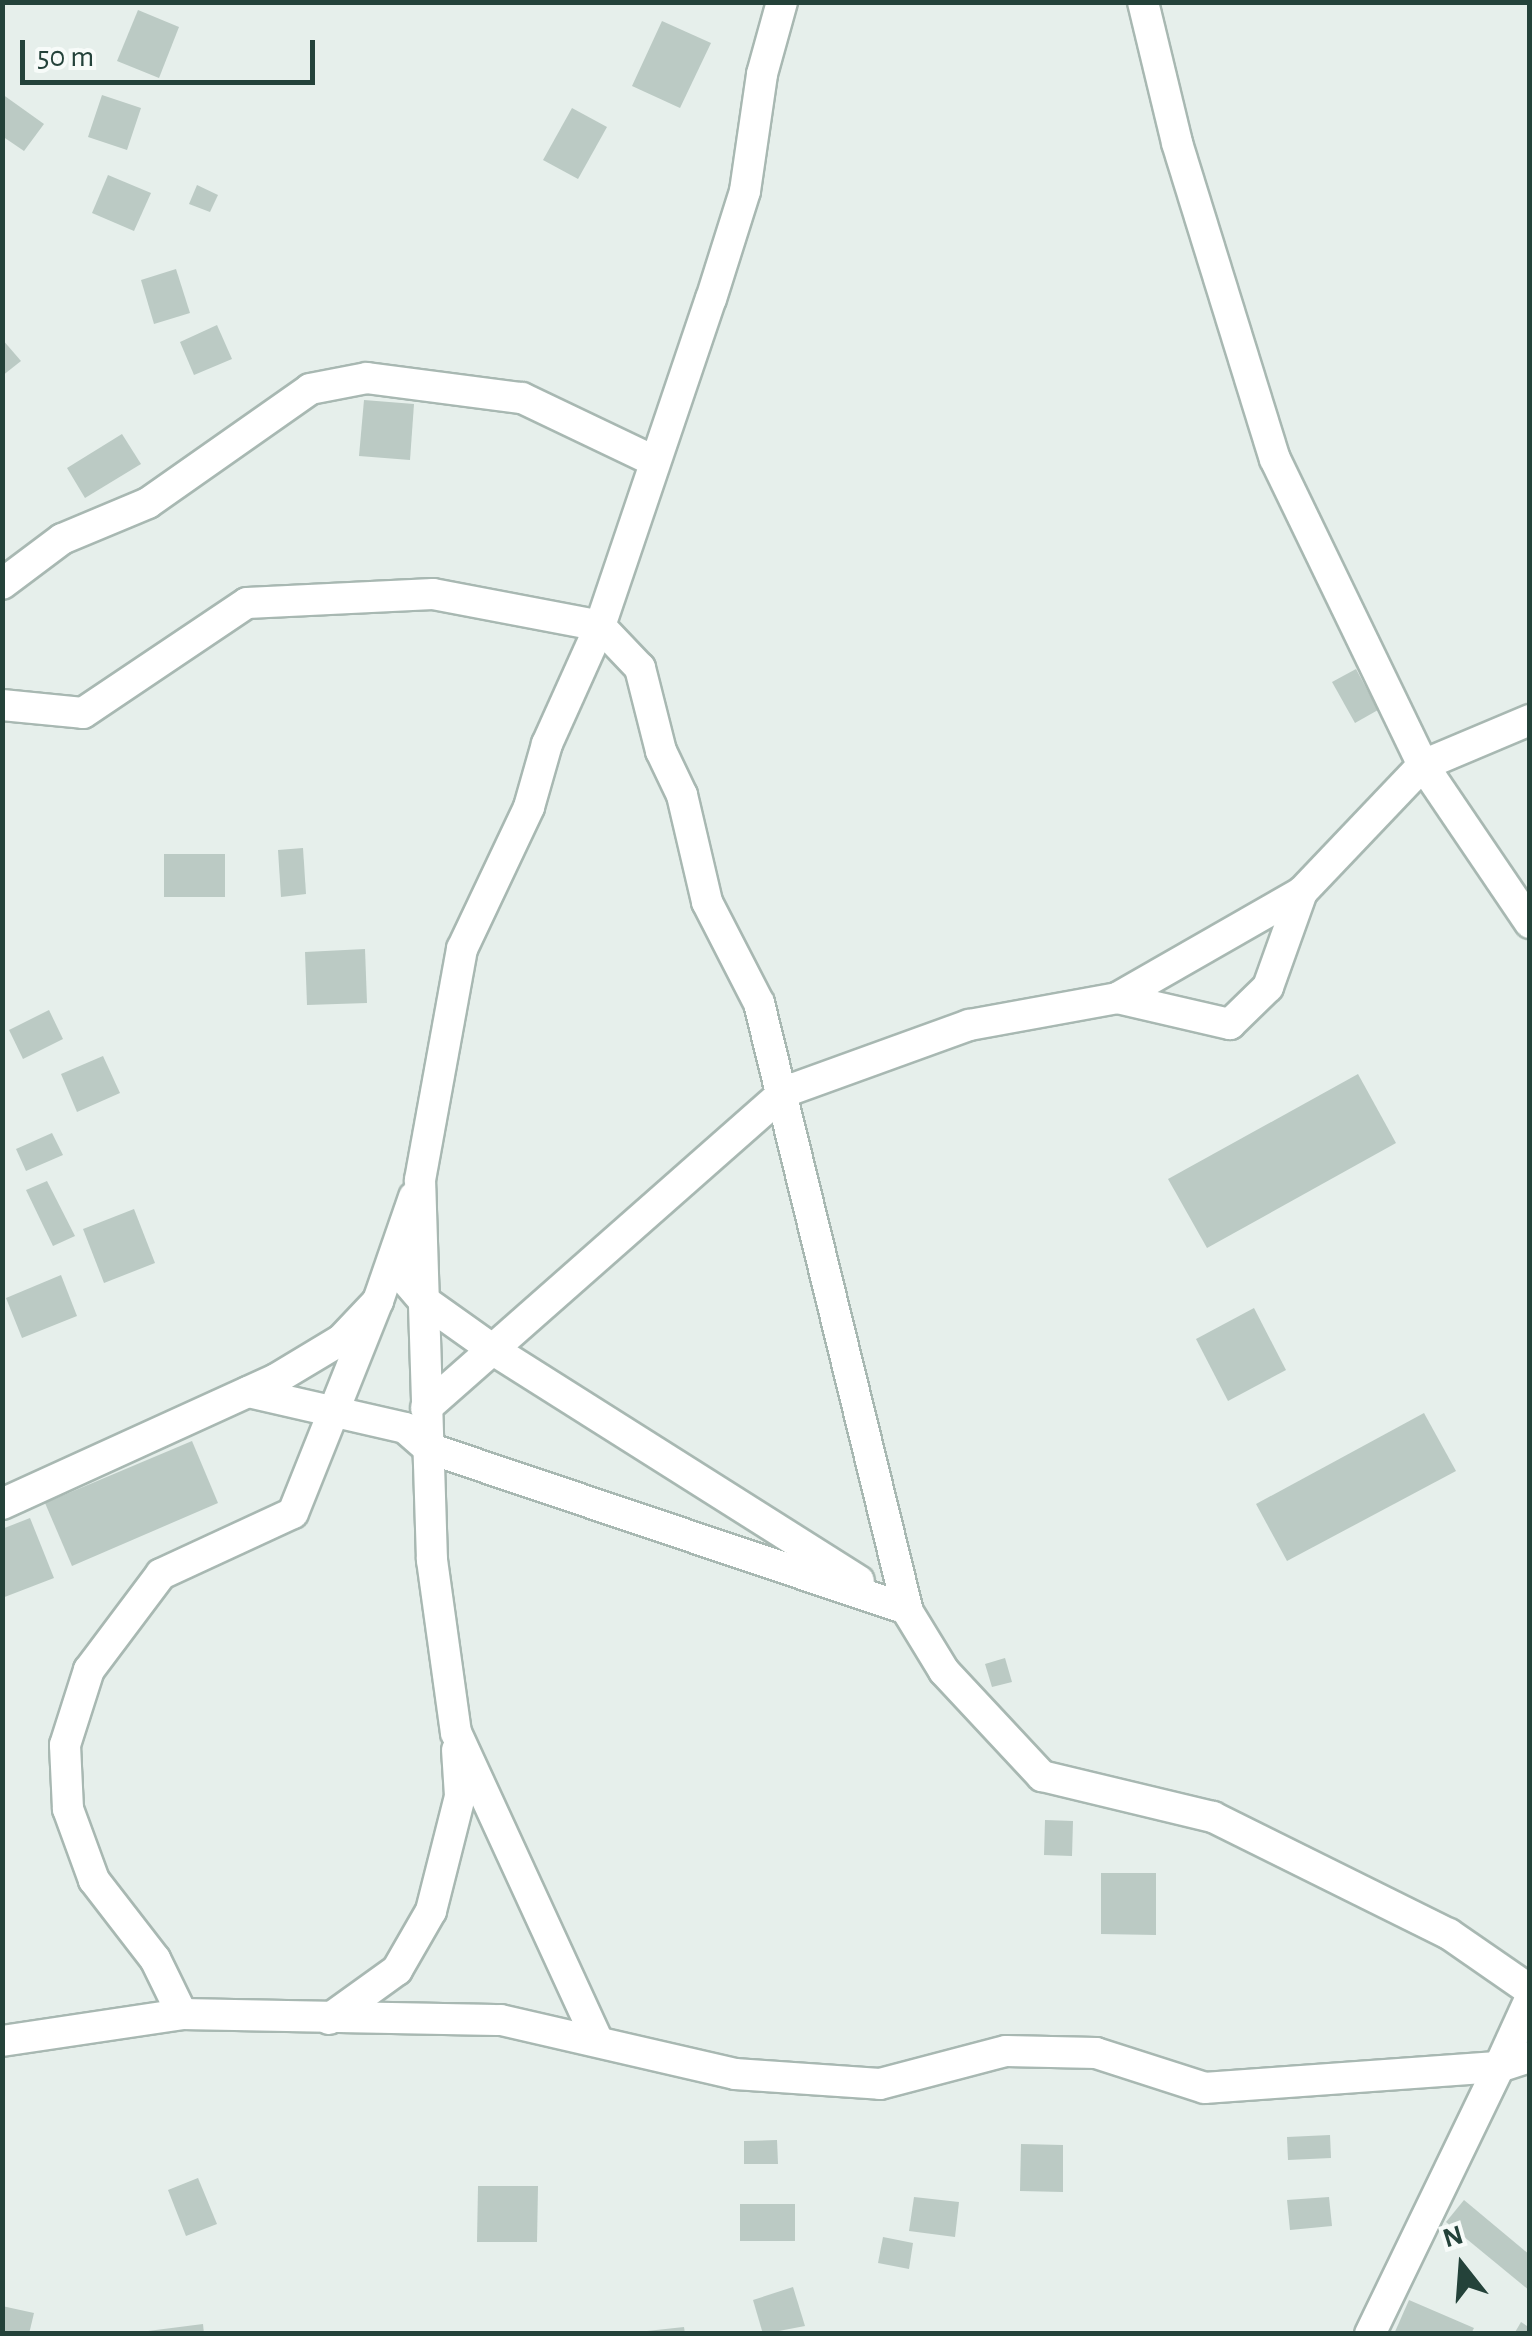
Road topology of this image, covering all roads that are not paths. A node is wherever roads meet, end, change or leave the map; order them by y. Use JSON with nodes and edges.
{"nodes":[{"id":1,"x":782,"y":2,"type":"edge"},
{"id":2,"x":1144,"y":2,"type":"edge"},
{"id":3,"x":652,"y":460,"type":"junction"},
{"id":4,"x":2,"y":584,"type":"edge"},
{"id":5,"x":600,"y":626,"type":"junction"},
{"id":6,"x":2,"y":705,"type":"edge"},
{"id":7,"x":1530,"y":720,"type":"edge"},
{"id":8,"x":1423,"y":765,"type":"junction"},
{"id":9,"x":1302,"y":892,"type":"junction"},
{"id":10,"x":1530,"y":923,"type":"edge"},
{"id":11,"x":1117,"y":998,"type":"junction"},
{"id":12,"x":784,"y":1092,"type":"junction"},
{"id":13,"x":420,"y":1180,"type":"junction"},
{"id":14,"x":393,"y":1265,"type":"junction"},
{"id":15,"x":424,"y":1300,"type":"junction"},
{"id":16,"x":378,"y":1301,"type":"junction"},
{"id":17,"x":492,"y":1348,"type":"junction"},
{"id":18,"x":248,"y":1392,"type":"junction"},
{"id":19,"x":426,"y":1408,"type":"junction"},
{"id":20,"x":335,"y":1409,"type":"junction"},
{"id":21,"x":428,"y":1448,"type":"junction"},
{"id":22,"x":2,"y":1504,"type":"edge"},
{"id":23,"x":903,"y":1609,"type":"junction"},
{"id":24,"x":456,"y":1732,"type":"junction"},
{"id":25,"x":1530,"y":1990,"type":"edge"},
{"id":26,"x":1530,"y":1999,"type":"edge"},
{"id":27,"x":182,"y":2014,"type":"junction"},
{"id":28,"x":329,"y":2018,"type":"junction"},
{"id":29,"x":598,"y":2039,"type":"junction"},
{"id":30,"x":2,"y":2040,"type":"edge"},
{"id":31,"x":1530,"y":2057,"type":"edge"},
{"id":32,"x":1500,"y":2067,"type":"junction"},
{"id":33,"x":1370,"y":2334,"type":"edge"}],
"edges":[{"from":1,"to":3,"type":"street"},
{"from":2,"to":8,"type":"street"},
{"from":3,"to":4,"type":"street"},
{"from":3,"to":5,"type":"street"},
{"from":5,"to":6,"type":"street"},
{"from":5,"to":12,"type":"street"},
{"from":5,"to":13,"type":"street"},
{"from":7,"to":8,"type":"street"},
{"from":8,"to":9,"type":"street"},
{"from":8,"to":10,"type":"street"},
{"from":9,"to":11,"type":"street"},
{"from":9,"to":11,"type":"street"},
{"from":11,"to":12,"type":"street"},
{"from":12,"to":17,"type":"street"},
{"from":12,"to":23,"type":"street"},
{"from":13,"to":14,"type":"street"},
{"from":13,"to":15,"type":"street"},
{"from":14,"to":15,"type":"street"},
{"from":14,"to":16,"type":"street"},
{"from":15,"to":17,"type":"street"},
{"from":15,"to":19,"type":"street"},
{"from":16,"to":18,"type":"street"},
{"from":16,"to":20,"type":"street"},
{"from":17,"to":19,"type":"street"},
{"from":17,"to":23,"type":"street"},
{"from":18,"to":20,"type":"street"},
{"from":18,"to":22,"type":"street"},
{"from":19,"to":21,"type":"street"},
{"from":20,"to":21,"type":"street"},
{"from":20,"to":27,"type":"street"},
{"from":21,"to":23,"type":"street"},
{"from":21,"to":24,"type":"street"},
{"from":23,"to":25,"type":"street"},
{"from":24,"to":28,"type":"street"},
{"from":24,"to":29,"type":"street"},
{"from":26,"to":32,"type":"street"},
{"from":27,"to":28,"type":"street"},
{"from":27,"to":30,"type":"street"},
{"from":28,"to":29,"type":"street"},
{"from":29,"to":32,"type":"street"},
{"from":31,"to":32,"type":"street"},
{"from":32,"to":33,"type":"street"}]}
